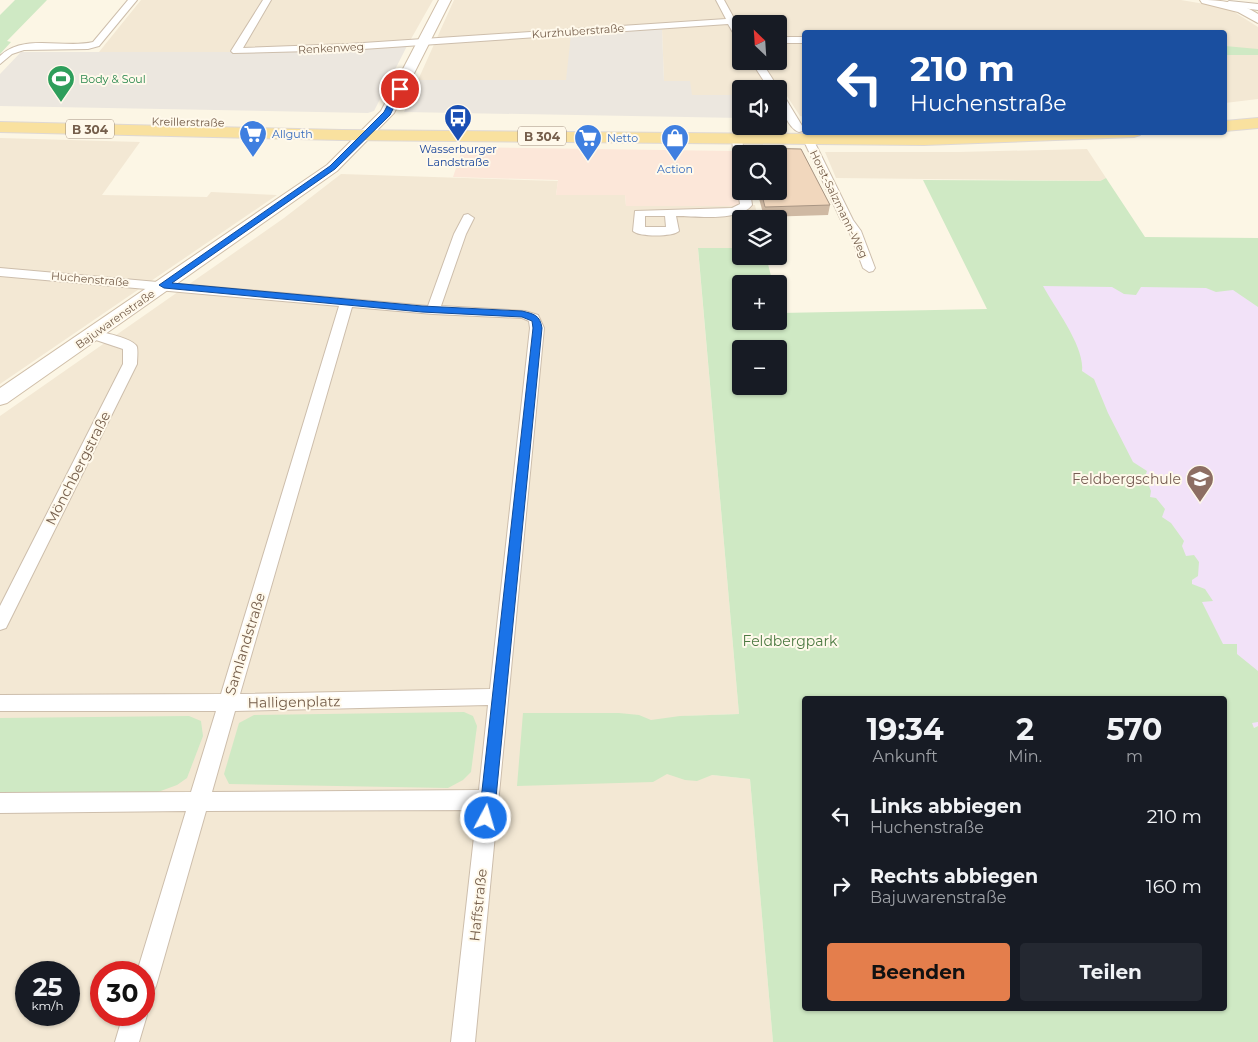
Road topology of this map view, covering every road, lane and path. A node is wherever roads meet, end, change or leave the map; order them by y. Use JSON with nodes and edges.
{"nodes":[{"id":1,"x":133,"y":0,"type":"edge"},
{"id":2,"x":267,"y":0,"type":"edge"},
{"id":3,"x":445,"y":0,"type":"edge"},
{"id":4,"x":720,"y":0,"type":"edge"},
{"id":5,"x":1206,"y":0,"type":"edge"},
{"id":6,"x":1229,"y":4,"type":"junction"},
{"id":7,"x":1258,"y":7,"type":"edge"},
{"id":8,"x":1258,"y":19,"type":"edge"},
{"id":9,"x":732,"y":21,"type":"joint"},
{"id":10,"x":788,"y":40,"type":"edge"},
{"id":11,"x":802,"y":40,"type":"edge"},
{"id":12,"x":424,"y":42,"type":"junction"},
{"id":13,"x":0,"y":61,"type":"edge"},
{"id":14,"x":787,"y":108,"type":"edge"},
{"id":15,"x":1258,"y":112,"type":"edge"},
{"id":16,"x":1227,"y":115,"type":"edge"},
{"id":17,"x":0,"y":118,"type":"edge"},
{"id":18,"x":1258,"y":123,"type":"edge"},
{"id":19,"x":1227,"y":126,"type":"edge"},
{"id":20,"x":0,"y":127,"type":"edge"},
{"id":21,"x":802,"y":129,"type":"edge"},
{"id":22,"x":372,"y":130,"type":"junction"},
{"id":23,"x":802,"y":132,"type":"edge"},
{"id":24,"x":802,"y":132,"type":"edge"},
{"id":25,"x":805,"y":135,"type":"edge"},
{"id":26,"x":904,"y":135,"type":"edge"},
{"id":27,"x":1069,"y":135,"type":"edge"},
{"id":28,"x":737,"y":138,"type":"junction"},
{"id":29,"x":738,"y":145,"type":"edge"},
{"id":30,"x":745,"y":200,"type":"edge"},
{"id":31,"x":670,"y":212,"type":"dead end"},
{"id":32,"x":468,"y":218,"type":"dead end"},
{"id":33,"x":869,"y":268,"type":"dead end"},
{"id":34,"x":0,"y":272,"type":"edge"},
{"id":35,"x":164,"y":285,"type":"junction"},
{"id":36,"x":347,"y":302,"type":"junction"},
{"id":37,"x":433,"y":310,"type":"junction"},
{"id":38,"x":536,"y":320,"type":"joint"},
{"id":39,"x":92,"y":334,"type":"junction"},
{"id":40,"x":0,"y":398,"type":"edge"},
{"id":41,"x":0,"y":622,"type":"edge"},
{"id":42,"x":499,"y":697,"type":"junction"},
{"id":43,"x":0,"y":703,"type":"edge"},
{"id":44,"x":227,"y":703,"type":"junction"},
{"id":45,"x":488,"y":800,"type":"junction"},
{"id":46,"x":0,"y":803,"type":"edge"},
{"id":47,"x":197,"y":803,"type":"junction"},
{"id":48,"x":151,"y":961,"type":"edge"},
{"id":49,"x":132,"y":1026,"type":"edge"},
{"id":50,"x":127,"y":1042,"type":"edge"},
{"id":51,"x":463,"y":1042,"type":"edge"}],
"edges":[{"from":1,"to":13,"type":"street"},
{"from":2,"to":12,"type":"street","name":"Renkenweg"},
{"from":3,"to":12,"type":"main road","name":"Bajuwarenstraße"},
{"from":4,"to":9,"type":"street"},
{"from":5,"to":6,"type":"main road"},
{"from":6,"to":7,"type":"street"},
{"from":6,"to":8,"type":"main road"},
{"from":9,"to":12,"type":"street","name":"Kurzhuberstraße"},
{"from":10,"to":11,"type":"street"},
{"from":12,"to":22,"type":"main road","name":"Bajuwarenstraße"},
{"from":14,"to":21,"type":"street","name":"Horst-Salzmann-Weg"},
{"from":15,"to":16,"type":"main road"},
{"from":17,"to":22,"type":"main road","name":"Kreillerstraße","number":"B 304"},
{"from":18,"to":19,"type":"main road"},
{"from":20,"to":22,"type":"main road","name":"Kreillerstraße","number":"B 304"},
{"from":22,"to":23,"type":"main road","number":"B 304"},
{"from":22,"to":28,"type":"main road","number":"B 304"},
{"from":22,"to":35,"type":"main road","name":"Bajuwarenstraße"},
{"from":24,"to":28,"type":"main road","number":"B 304"},
{"from":25,"to":33,"type":"street","name":"Horst-Salzmann-Weg"},
{"from":26,"to":27,"type":"main road","number":"B 304"},
{"from":28,"to":29,"type":"street"},
{"from":30,"to":31,"type":"street"},
{"from":32,"to":37,"type":"street"},
{"from":34,"to":35,"type":"street","name":"Huchenstraße"},
{"from":35,"to":36,"type":"street","name":"Huchenstraße"},
{"from":35,"to":39,"type":"main road","name":"Bajuwarenstraße"},
{"from":36,"to":37,"type":"street","name":"Huchenstraße"},
{"from":36,"to":44,"type":"street","name":"Samlandstraße"},
{"from":37,"to":38,"type":"street","name":"Huchenstraße"},
{"from":38,"to":42,"type":"street","name":"Haffstraße"},
{"from":39,"to":40,"type":"main road","name":"Bajuwarenstraße"},
{"from":39,"to":41,"type":"street","name":"Mönchbergstraße"},
{"from":42,"to":44,"type":"street","name":"Halligenplatz"},
{"from":42,"to":45,"type":"street","name":"Haffstraße"},
{"from":43,"to":44,"type":"street","name":"Halligenplatz"},
{"from":44,"to":47,"type":"street","name":"Samlandstraße"},
{"from":45,"to":47,"type":"street"},
{"from":45,"to":51,"type":"street","name":"Haffstraße"},
{"from":46,"to":47,"type":"street"},
{"from":47,"to":48,"type":"street","name":"Samlandstraße"},
{"from":49,"to":50,"type":"street"}]}
